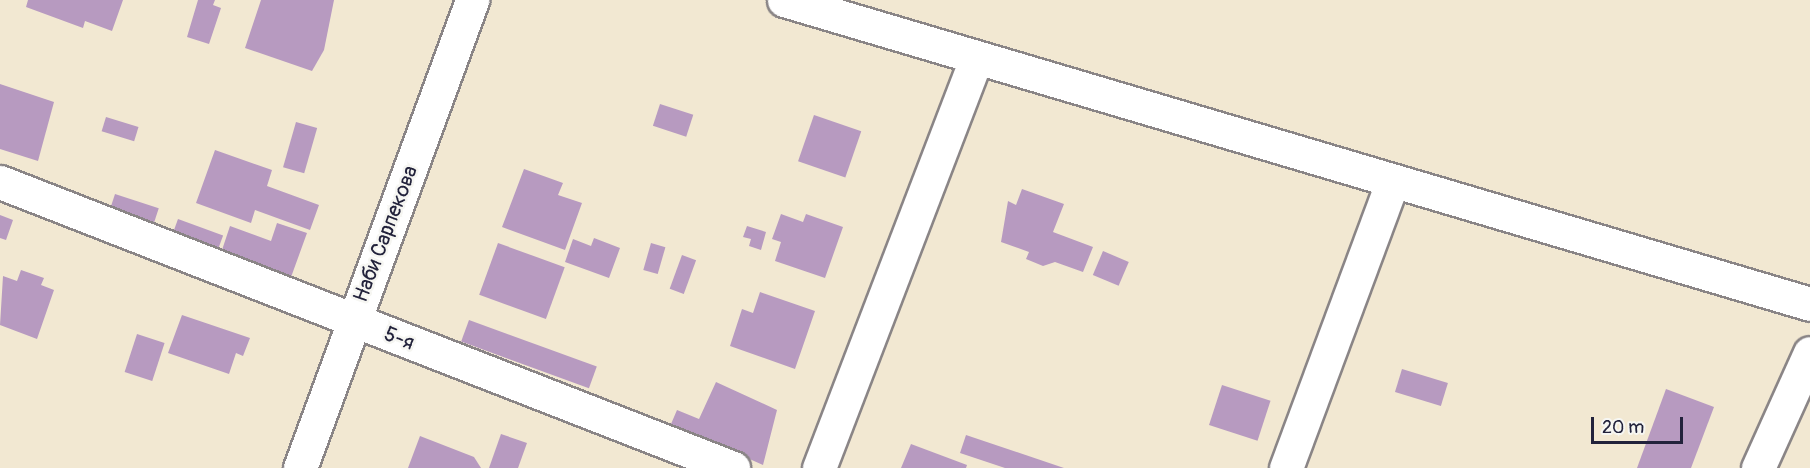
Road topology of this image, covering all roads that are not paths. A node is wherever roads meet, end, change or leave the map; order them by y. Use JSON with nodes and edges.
{"nodes":[{"id":1,"x":472,"y":0,"type":"edge"},
{"id":2,"x":784,"y":0,"type":"edge"},
{"id":3,"x":976,"y":59,"type":"junction"},
{"id":4,"x":0,"y":182,"type":"edge"},
{"id":5,"x":1392,"y":183,"type":"junction"},
{"id":6,"x":1810,"y":304,"type":"edge"},
{"id":7,"x":353,"y":321,"type":"junction"},
{"id":8,"x":1810,"y":353,"type":"edge"},
{"id":9,"x":300,"y":468,"type":"edge"},
{"id":10,"x":733,"y":468,"type":"edge"},
{"id":11,"x":819,"y":468,"type":"edge"},
{"id":12,"x":1286,"y":468,"type":"edge"},
{"id":13,"x":1758,"y":468,"type":"edge"}],
"edges":[{"from":1,"to":7,"type":"street","name":"Наби Сарпекова"},
{"from":2,"to":3,"type":"street"},
{"from":3,"to":5,"type":"street"},
{"from":3,"to":11,"type":"street"},
{"from":4,"to":7,"type":"street","name":"5-я"},
{"from":5,"to":6,"type":"street"},
{"from":5,"to":12,"type":"street"},
{"from":7,"to":9,"type":"street","name":"Наби Сарпекова"},
{"from":7,"to":10,"type":"street","name":"5-я"},
{"from":8,"to":13,"type":"street"}]}
